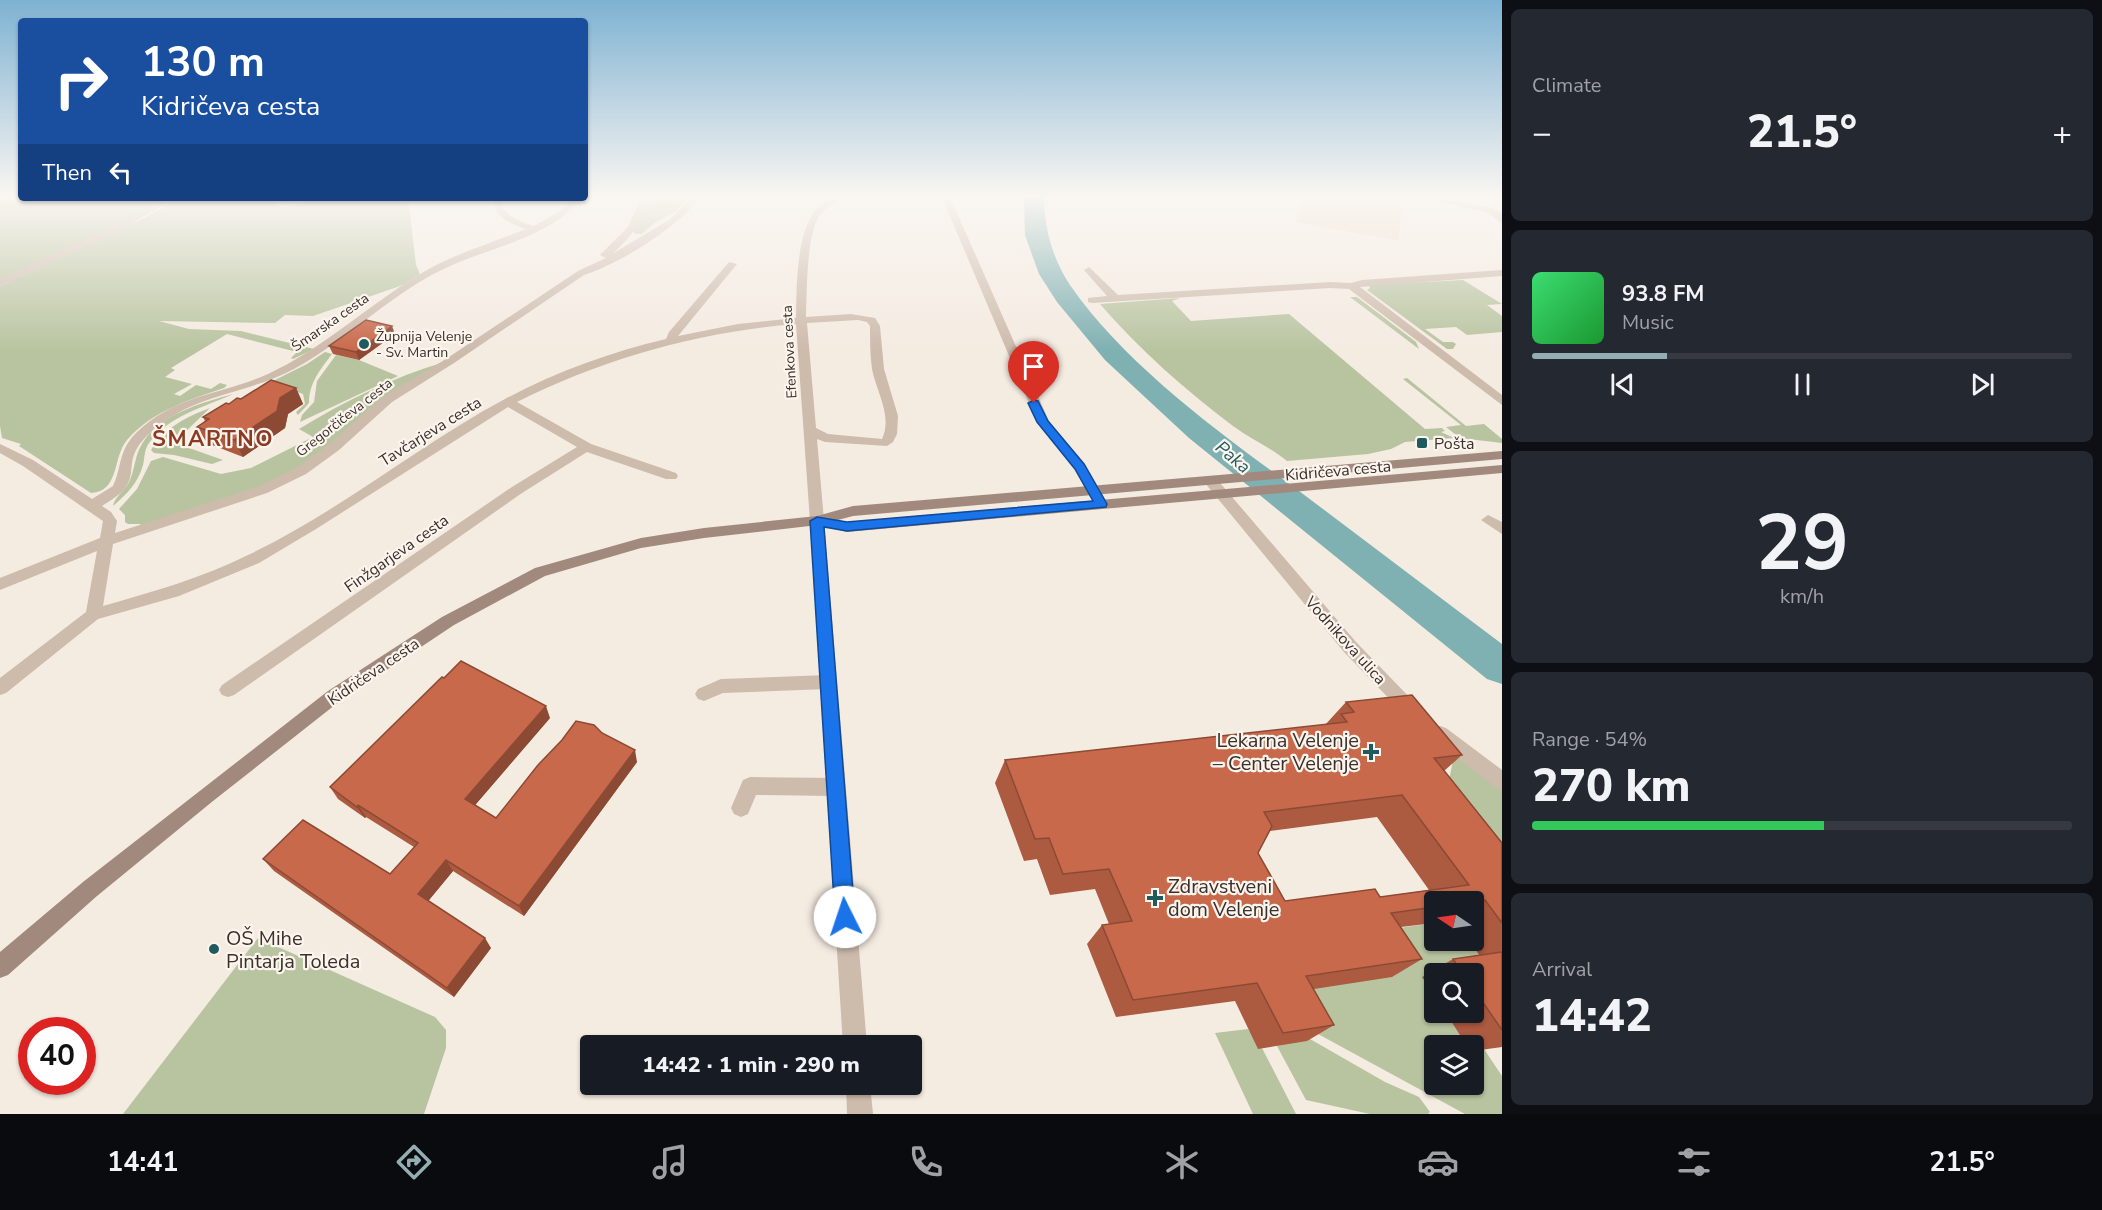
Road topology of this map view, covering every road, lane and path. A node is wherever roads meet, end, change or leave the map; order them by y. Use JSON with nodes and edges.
{"nodes":[{"id":1,"x":78,"y":247,"type":"edge"},
{"id":2,"x":489,"y":247,"type":"edge"},
{"id":3,"x":615,"y":247,"type":"edge"},
{"id":4,"x":634,"y":247,"type":"edge"},
{"id":5,"x":806,"y":247,"type":"edge"},
{"id":6,"x":967,"y":247,"type":"edge"},
{"id":7,"x":732,"y":264,"type":"dead end"},
{"id":8,"x":1089,"y":270,"type":"dead end"},
{"id":9,"x":581,"y":273,"type":"junction"},
{"id":10,"x":1500,"y":277,"type":"edge"},
{"id":11,"x":0,"y":283,"type":"edge"},
{"id":12,"x":1352,"y":286,"type":"junction"},
{"id":13,"x":1115,"y":298,"type":"junction"},
{"id":14,"x":1092,"y":300,"type":"dead end"},
{"id":15,"x":801,"y":320,"type":"junction"},
{"id":16,"x":671,"y":343,"type":"junction"},
{"id":17,"x":1502,"y":401,"type":"edge"},
{"id":18,"x":508,"y":402,"type":"junction"},
{"id":19,"x":809,"y":429,"type":"junction"},
{"id":20,"x":586,"y":447,"type":"junction"},
{"id":21,"x":0,"y":448,"type":"edge"},
{"id":22,"x":1502,"y":456,"type":"edge"},
{"id":23,"x":1502,"y":469,"type":"edge"},
{"id":24,"x":671,"y":476,"type":"dead end"},
{"id":25,"x":1215,"y":487,"type":"junction"},
{"id":26,"x":1097,"y":498,"type":"junction"},
{"id":27,"x":93,"y":505,"type":"junction"},
{"id":28,"x":1488,"y":520,"type":"dead end"},
{"id":29,"x":817,"y":521,"type":"junction"},
{"id":30,"x":1502,"y":529,"type":"edge"},
{"id":31,"x":107,"y":542,"type":"junction"},
{"id":32,"x":0,"y":584,"type":"edge"},
{"id":33,"x":93,"y":615,"type":"junction"},
{"id":34,"x":827,"y":682,"type":"junction"},
{"id":35,"x":0,"y":688,"type":"edge"},
{"id":36,"x":228,"y":690,"type":"dead end"},
{"id":37,"x":704,"y":694,"type":"dead end"},
{"id":38,"x":1502,"y":781,"type":"edge"},
{"id":39,"x":835,"y":787,"type":"junction"},
{"id":40,"x":741,"y":808,"type":"dead end"},
{"id":41,"x":0,"y":967,"type":"edge"},
{"id":42,"x":854,"y":1035,"type":"edge"},
{"id":43,"x":859,"y":1095,"type":"edge"},
{"id":44,"x":860,"y":1114,"type":"edge"}],
"edges":[{"from":1,"to":11,"type":"street"},
{"from":2,"to":27,"type":"street","name":"Šmarska cesta"},
{"from":3,"to":9,"type":"street"},
{"from":4,"to":9,"type":"street","name":"Gregorčičeva cesta"},
{"from":5,"to":15,"type":"street","name":"Efenkova cesta"},
{"from":6,"to":26,"type":"street"},
{"from":7,"to":16,"type":"street"},
{"from":8,"to":13,"type":"street"},
{"from":9,"to":31,"type":"street","name":"Gregorčičeva cesta"},
{"from":10,"to":12,"type":"street"},
{"from":12,"to":13,"type":"street"},
{"from":12,"to":17,"type":"street"},
{"from":13,"to":14,"type":"street"},
{"from":15,"to":16,"type":"street","name":"Tavčarjeva cesta"},
{"from":15,"to":19,"type":"street","name":"Efenkova cesta"},
{"from":15,"to":19,"type":"street","name":"Tavčarjeva cesta"},
{"from":16,"to":18,"type":"street","name":"Tavčarjeva cesta"},
{"from":18,"to":20,"type":"street"},
{"from":18,"to":33,"type":"street","name":"Tavčarjeva cesta"},
{"from":19,"to":29,"type":"street","name":"Efenkova cesta"},
{"from":20,"to":24,"type":"street"},
{"from":20,"to":36,"type":"street","name":"Finžgarjeva cesta"},
{"from":21,"to":27,"type":"street"},
{"from":22,"to":25,"type":"main road","name":"Kidričeva cesta"},
{"from":23,"to":25,"type":"main road","name":"Kidričeva cesta"},
{"from":25,"to":26,"type":"main road","name":"Kidričeva cesta"},
{"from":25,"to":38,"type":"street","name":"Vodnikova ulica"},
{"from":26,"to":29,"type":"main road","name":"Kidričeva cesta"},
{"from":27,"to":31,"type":"street"},
{"from":28,"to":30,"type":"street"},
{"from":29,"to":34,"type":"street","name":"Efenkova cesta"},
{"from":29,"to":41,"type":"main road","name":"Kidričeva cesta"},
{"from":31,"to":32,"type":"street","name":"Gregorčičeva cesta"},
{"from":31,"to":33,"type":"street"},
{"from":33,"to":35,"type":"street"},
{"from":34,"to":37,"type":"street"},
{"from":34,"to":39,"type":"street","name":"Efenkova cesta"},
{"from":39,"to":40,"type":"street"},
{"from":39,"to":42,"type":"street","name":"Efenkova cesta"},
{"from":43,"to":44,"type":"street"}]}
